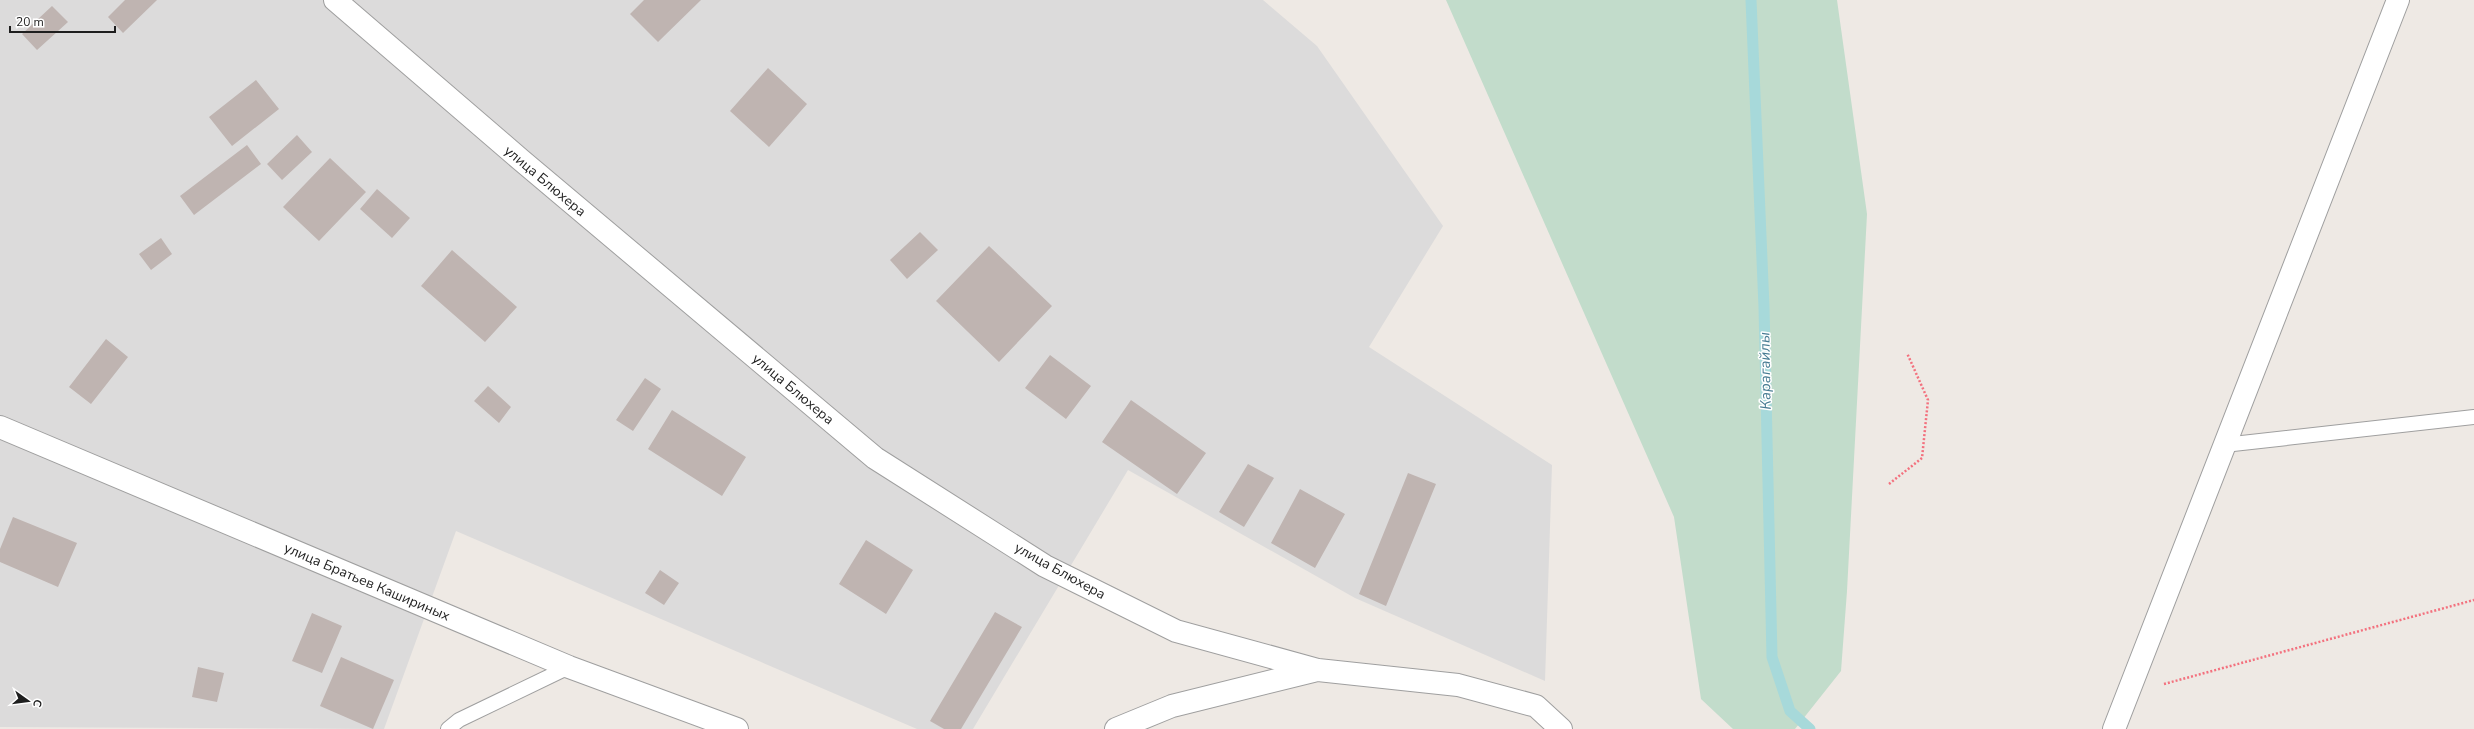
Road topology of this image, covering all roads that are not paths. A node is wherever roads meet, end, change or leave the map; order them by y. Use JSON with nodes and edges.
{"nodes":[{"id":1,"x":335,"y":0,"type":"edge"},
{"id":2,"x":2398,"y":0,"type":"edge"},
{"id":3,"x":2474,"y":417,"type":"edge"},
{"id":4,"x":0,"y":427,"type":"edge"},
{"id":5,"x":2224,"y":445,"type":"junction"},
{"id":6,"x":569,"y":667,"type":"junction"},
{"id":7,"x":1318,"y":670,"type":"junction"},
{"id":8,"x":448,"y":729,"type":"edge"},
{"id":9,"x":737,"y":729,"type":"edge"},
{"id":10,"x":1116,"y":729,"type":"edge"},
{"id":11,"x":1561,"y":729,"type":"edge"},
{"id":12,"x":2114,"y":729,"type":"edge"}],
"edges":[{"from":1,"to":7,"type":"street","name":"улица Блюхера"},
{"from":2,"to":5,"type":"street"},
{"from":3,"to":5,"type":"lane"},
{"from":4,"to":6,"type":"street","name":"улица Братьев Кашириных"},
{"from":5,"to":12,"type":"street"},
{"from":6,"to":8,"type":"lane"},
{"from":6,"to":9,"type":"street","name":"улица Братьев Кашириных"},
{"from":7,"to":10,"type":"street"},
{"from":7,"to":11,"type":"street"}]}
